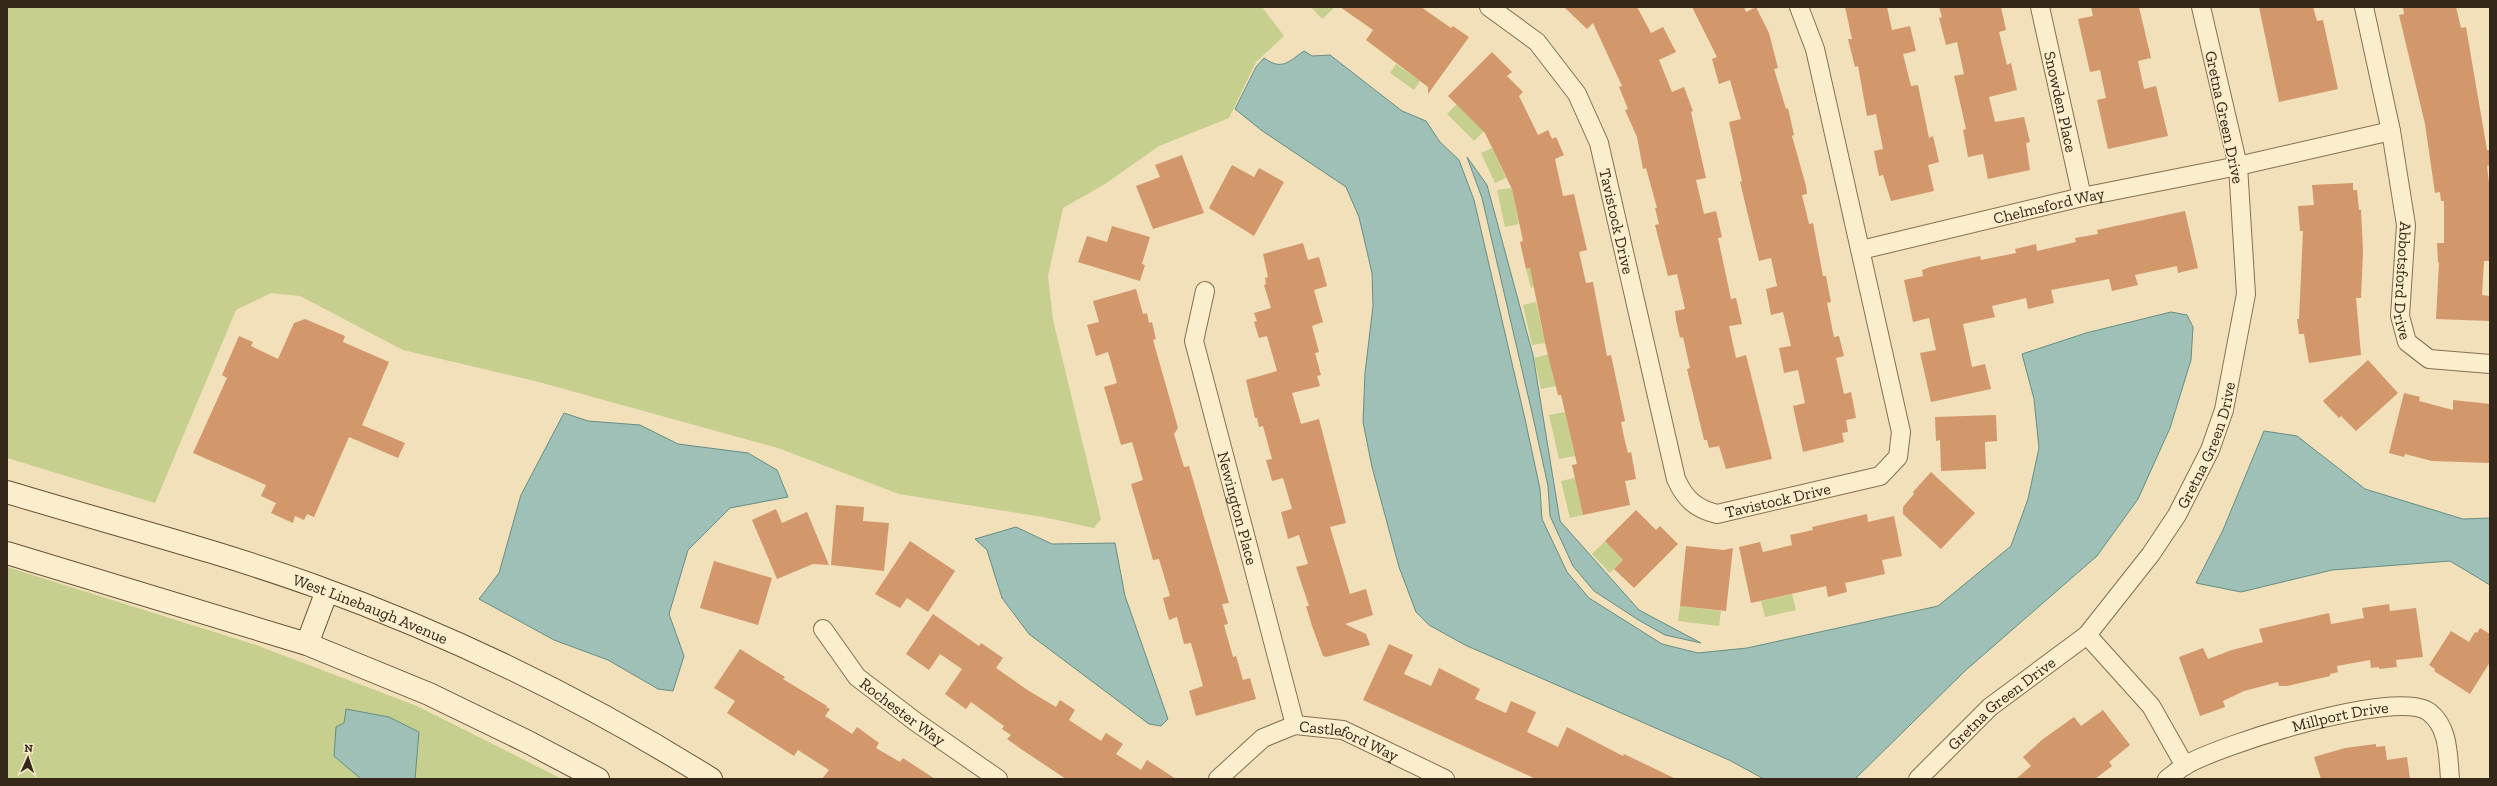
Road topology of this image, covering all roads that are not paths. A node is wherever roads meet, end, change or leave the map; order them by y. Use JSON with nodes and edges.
{"nodes":[{"id":1,"x":1490,"y":7,"type":"edge"},
{"id":2,"x":1799,"y":7,"type":"edge"},
{"id":3,"x":2040,"y":7,"type":"edge"},
{"id":4,"x":2201,"y":7,"type":"edge"},
{"id":5,"x":2364,"y":7,"type":"edge"},
{"id":6,"x":2391,"y":131,"type":"junction"},
{"id":7,"x":2238,"y":166,"type":"junction"},
{"id":8,"x":2082,"y":197,"type":"junction"},
{"id":9,"x":1861,"y":250,"type":"junction"},
{"id":10,"x":1205,"y":291,"type":"dead end"},
{"id":11,"x":2490,"y":364,"type":"edge"},
{"id":12,"x":7,"y":492,"type":"edge"},
{"id":13,"x":7,"y":553,"type":"edge"},
{"id":14,"x":327,"y":591,"type":"junction"},
{"id":15,"x":823,"y":629,"type":"dead end"},
{"id":16,"x":2087,"y":635,"type":"junction"},
{"id":17,"x":307,"y":644,"type":"junction"},
{"id":18,"x":1295,"y":725,"type":"junction"},
{"id":19,"x":2185,"y":766,"type":"junction"},
{"id":20,"x":598,"y":779,"type":"edge"},
{"id":21,"x":711,"y":779,"type":"edge"},
{"id":22,"x":998,"y":779,"type":"edge"},
{"id":23,"x":1218,"y":779,"type":"edge"},
{"id":24,"x":1446,"y":779,"type":"edge"},
{"id":25,"x":1918,"y":779,"type":"edge"},
{"id":26,"x":2167,"y":779,"type":"edge"},
{"id":27,"x":2450,"y":779,"type":"edge"}],
"edges":[{"from":1,"to":9,"type":"street","name":"Tavistock Drive"},
{"from":2,"to":9,"type":"street","name":"Tavistock Drive"},
{"from":3,"to":8,"type":"street","name":"Snowden Place"},
{"from":4,"to":7,"type":"street","name":"Gretna Green Drive"},
{"from":5,"to":6,"type":"street","name":"Abbotsford Drive"},
{"from":6,"to":7,"type":"street"},
{"from":6,"to":11,"type":"street","name":"Abbotsford Drive"},
{"from":7,"to":8,"type":"street","name":"Chelmsford Way"},
{"from":7,"to":16,"type":"street","name":"Gretna Green Drive"},
{"from":8,"to":9,"type":"street","name":"Chelmsford Way"},
{"from":10,"to":18,"type":"street","name":"Newington Place"},
{"from":12,"to":14,"type":"main road","name":"West Linebaugh Avenue"},
{"from":13,"to":17,"type":"main road"},
{"from":14,"to":17,"type":"main road"},
{"from":14,"to":21,"type":"main road","name":"West Linebaugh Avenue"},
{"from":15,"to":22,"type":"street","name":"Rochester Way"},
{"from":16,"to":19,"type":"street"},
{"from":16,"to":25,"type":"street","name":"Gretna Green Drive"},
{"from":17,"to":20,"type":"main road"},
{"from":18,"to":23,"type":"street","name":"Castleford Way"},
{"from":18,"to":24,"type":"street","name":"Castleford Way"},
{"from":19,"to":26,"type":"street","name":"Millport Drive"},
{"from":19,"to":27,"type":"street","name":"Millport Drive"}]}
